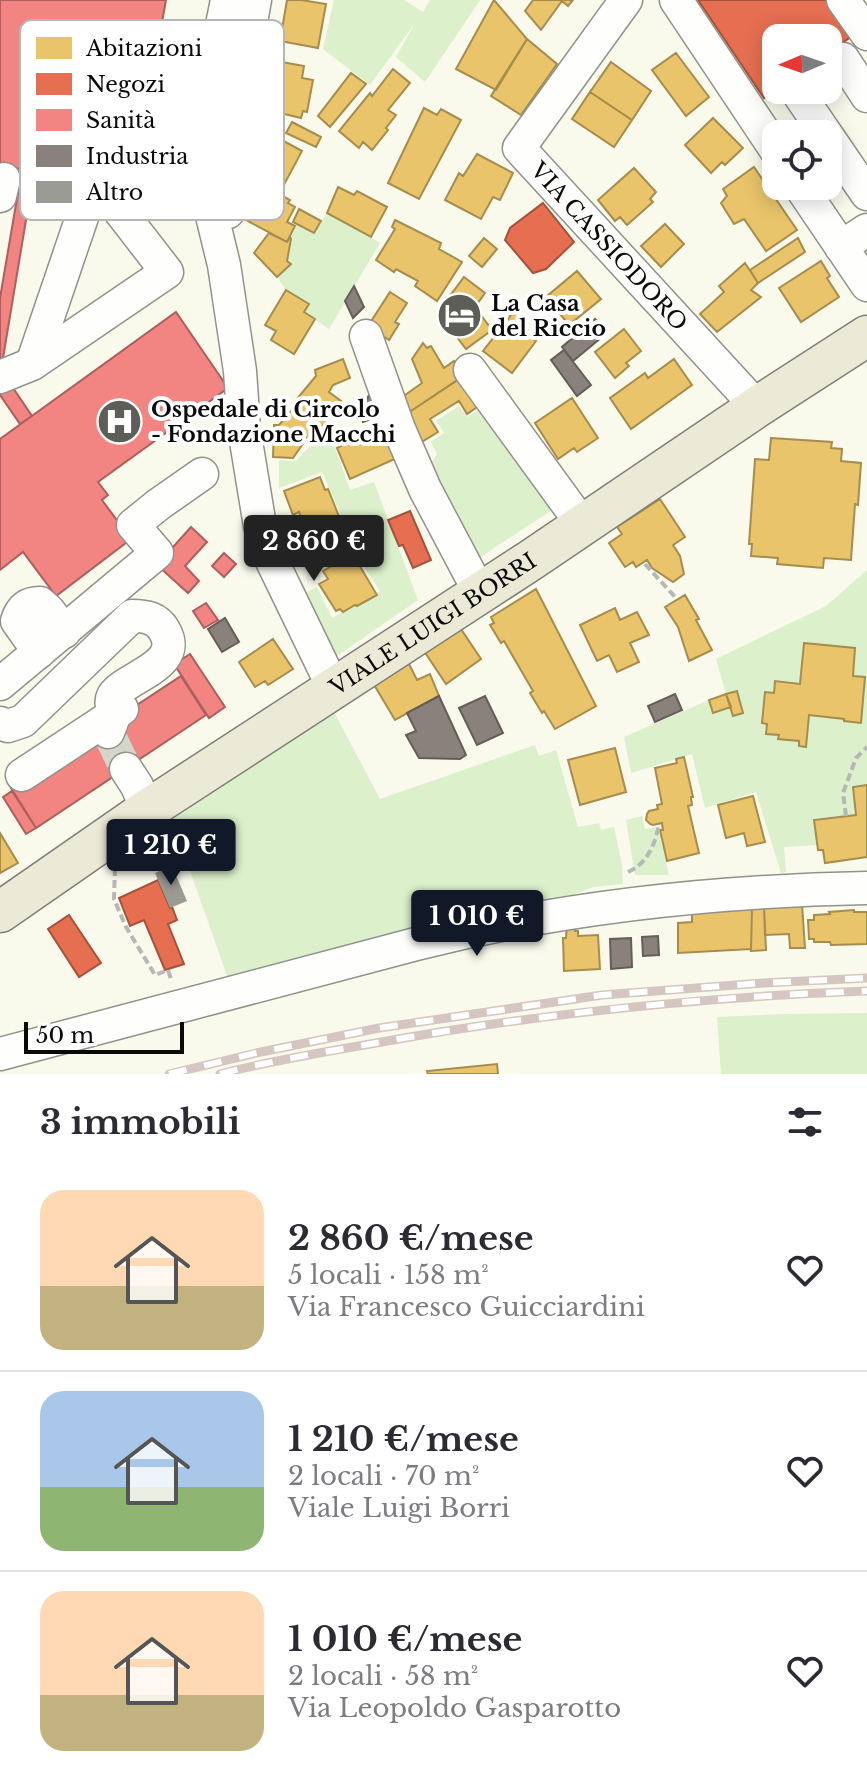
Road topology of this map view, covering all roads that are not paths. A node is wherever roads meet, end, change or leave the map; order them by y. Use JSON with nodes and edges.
{"nodes":[{"id":1,"x":227,"y":0,"type":"edge"},
{"id":2,"x":255,"y":0,"type":"edge"},
{"id":3,"x":626,"y":0,"type":"edge"},
{"id":4,"x":676,"y":0,"type":"edge"},
{"id":5,"x":843,"y":0,"type":"edge"},
{"id":6,"x":223,"y":20,"type":"edge"},
{"id":7,"x":251,"y":20,"type":"edge"},
{"id":8,"x":867,"y":34,"type":"edge"},
{"id":9,"x":842,"y":60,"type":"edge"},
{"id":10,"x":867,"y":96,"type":"edge"},
{"id":11,"x":762,"y":129,"type":"edge"},
{"id":12,"x":842,"y":158,"type":"edge"},
{"id":13,"x":867,"y":194,"type":"edge"},
{"id":14,"x":814,"y":200,"type":"edge"},
{"id":15,"x":81,"y":220,"type":"edge"},
{"id":16,"x":127,"y":220,"type":"edge"},
{"id":17,"x":213,"y":220,"type":"edge"},
{"id":18,"x":230,"y":220,"type":"edge"},
{"id":19,"x":854,"y":239,"type":"edge"},
{"id":20,"x":867,"y":285,"type":"edge"},
{"id":21,"x":366,"y":336,"type":"dead end"},
{"id":22,"x":867,"y":336,"type":"edge"},
{"id":23,"x":32,"y":364,"type":"junction"},
{"id":24,"x":470,"y":370,"type":"dead end"},
{"id":25,"x":0,"y":377,"type":"edge"},
{"id":26,"x":757,"y":407,"type":"junction"},
{"id":27,"x":202,"y":474,"type":"dead end"},
{"id":28,"x":253,"y":484,"type":"junction"},
{"id":29,"x":582,"y":524,"type":"junction"},
{"id":30,"x":480,"y":593,"type":"junction"},
{"id":31,"x":163,"y":679,"type":"dead end"},
{"id":32,"x":0,"y":684,"type":"edge"},
{"id":33,"x":334,"y":689,"type":"junction"},
{"id":34,"x":0,"y":723,"type":"edge"},
{"id":35,"x":111,"y":723,"type":"junction"},
{"id":36,"x":126,"y":769,"type":"tunnel mouth"},
{"id":37,"x":22,"y":775,"type":"dead end"},
{"id":38,"x":147,"y":810,"type":"junction"},
{"id":39,"x":867,"y":888,"type":"edge"},
{"id":40,"x":0,"y":912,"type":"edge"},
{"id":41,"x":0,"y":1054,"type":"edge"}],
"edges":[{"from":1,"to":6,"type":"street"},
{"from":2,"to":7,"type":"street"},
{"from":3,"to":26,"type":"street","name":"VIA CASSIODORO"},
{"from":4,"to":11,"type":"street"},
{"from":5,"to":8,"type":"street"},
{"from":9,"to":10,"type":"street"},
{"from":12,"to":13,"type":"street"},
{"from":14,"to":19,"type":"street"},
{"from":15,"to":23,"type":"street"},
{"from":16,"to":23,"type":"street"},
{"from":17,"to":28,"type":"street"},
{"from":18,"to":28,"type":"street"},
{"from":19,"to":20,"type":"street"},
{"from":21,"to":30,"type":"street"},
{"from":22,"to":26,"type":"main road","name":"VIALE LUIGI BORRI"},
{"from":23,"to":25,"type":"street"},
{"from":24,"to":29,"type":"street"},
{"from":26,"to":29,"type":"main road","name":"VIALE LUIGI BORRI"},
{"from":27,"to":32,"type":"street"},
{"from":28,"to":33,"type":"street"},
{"from":29,"to":30,"type":"main road","name":"VIALE LUIGI BORRI"},
{"from":30,"to":33,"type":"main road","name":"VIALE LUIGI BORRI"},
{"from":31,"to":35,"type":"street"},
{"from":33,"to":38,"type":"main road","name":"VIALE LUIGI BORRI"},
{"from":34,"to":35,"type":"street"},
{"from":35,"to":37,"type":"street"},
{"from":36,"to":38,"type":"street"},
{"from":38,"to":40,"type":"main road","name":"VIALE LUIGI BORRI"},
{"from":39,"to":41,"type":"street"}]}
